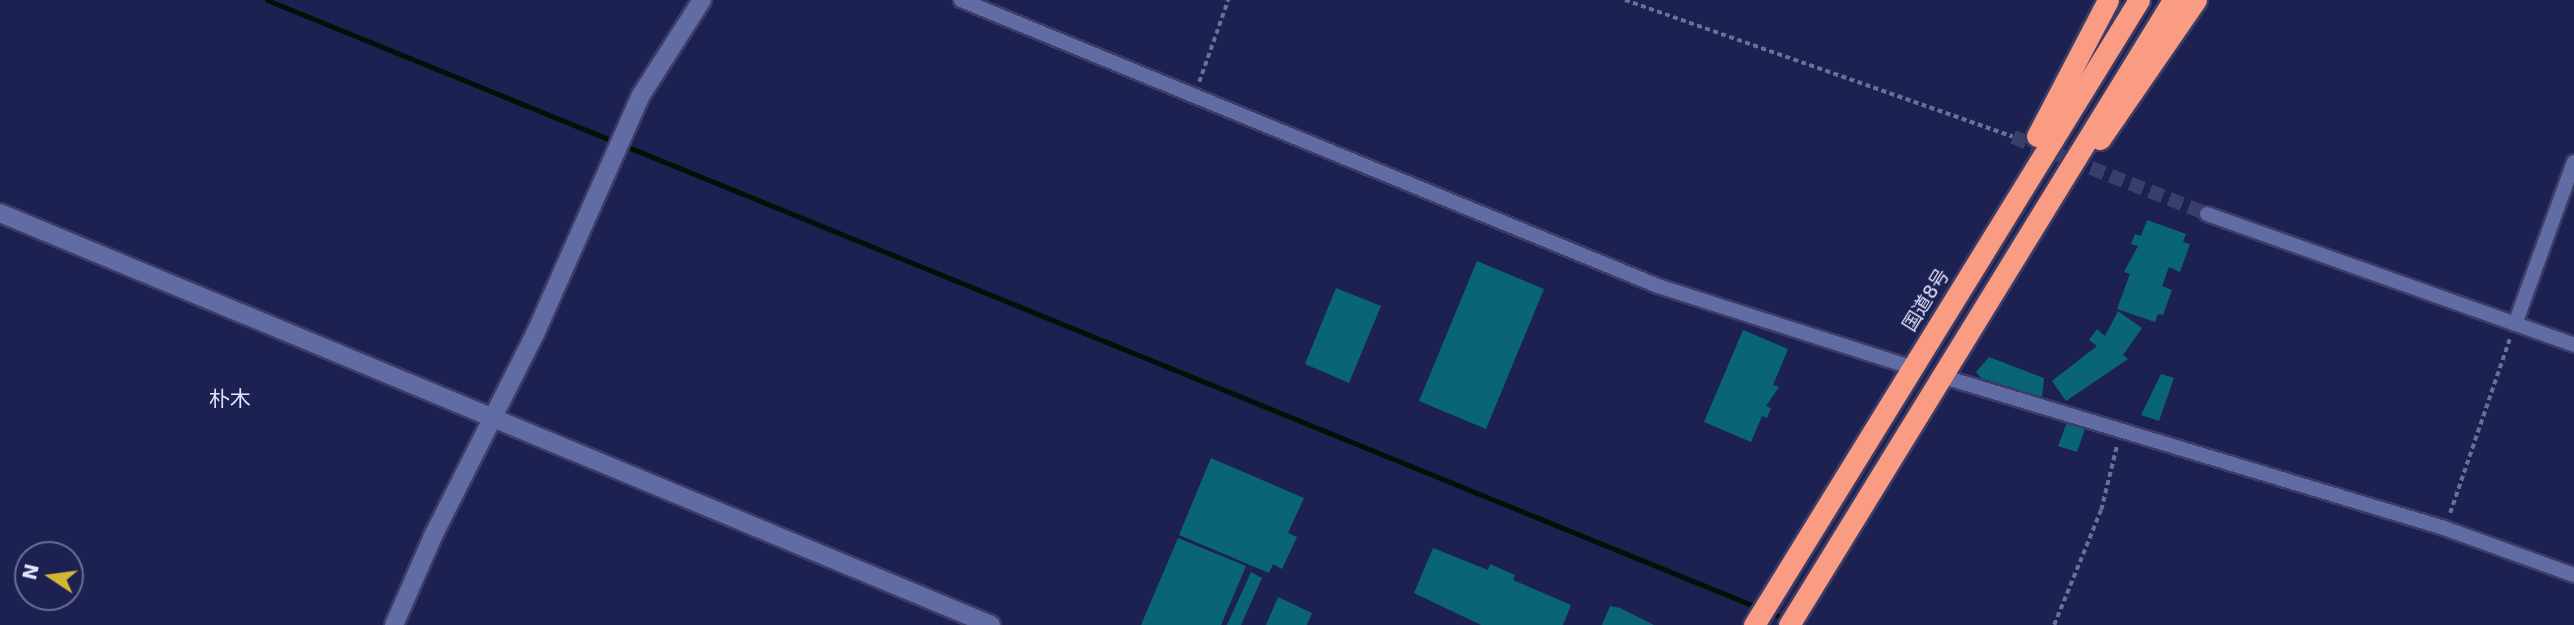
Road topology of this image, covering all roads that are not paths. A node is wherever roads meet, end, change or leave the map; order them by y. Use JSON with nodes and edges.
{"nodes":[{"id":1,"x":702,"y":0,"type":"edge"},
{"id":2,"x":961,"y":0,"type":"edge"},
{"id":3,"x":2108,"y":0,"type":"edge"},
{"id":4,"x":2139,"y":0,"type":"edge"},
{"id":5,"x":2174,"y":0,"type":"edge"},
{"id":6,"x":2196,"y":0,"type":"edge"},
{"id":7,"x":2574,"y":162,"type":"edge"},
{"id":8,"x":0,"y":213,"type":"edge"},
{"id":9,"x":2207,"y":214,"type":"tunnel mouth"},
{"id":10,"x":2027,"y":235,"type":"junction"},
{"id":11,"x":1969,"y":273,"type":"junction"},
{"id":12,"x":2515,"y":324,"type":"junction"},
{"id":13,"x":2574,"y":345,"type":"edge"},
{"id":14,"x":1910,"y":367,"type":"junction"},
{"id":15,"x":1944,"y":377,"type":"junction"},
{"id":16,"x":492,"y":417,"type":"junction"},
{"id":17,"x":2574,"y":575,"type":"edge"},
{"id":18,"x":394,"y":625,"type":"edge"},
{"id":19,"x":991,"y":625,"type":"edge"},
{"id":20,"x":1754,"y":625,"type":"edge"},
{"id":21,"x":1789,"y":625,"type":"edge"}],
"edges":[{"from":1,"to":16,"type":"street"},
{"from":2,"to":14,"type":"street"},
{"from":3,"to":11,"type":"highway"},
{"from":4,"to":11,"type":"highway","name":"国道8号"},
{"from":5,"to":10,"type":"highway"},
{"from":6,"to":10,"type":"highway"},
{"from":7,"to":12,"type":"street"},
{"from":8,"to":16,"type":"street"},
{"from":9,"to":12,"type":"street"},
{"from":10,"to":15,"type":"highway"},
{"from":11,"to":14,"type":"highway","name":"国道8号"},
{"from":12,"to":13,"type":"street"},
{"from":14,"to":20,"type":"highway","name":"国道8号"},
{"from":15,"to":17,"type":"street"},
{"from":15,"to":21,"type":"highway"},
{"from":16,"to":18,"type":"street"},
{"from":16,"to":19,"type":"street"}]}
